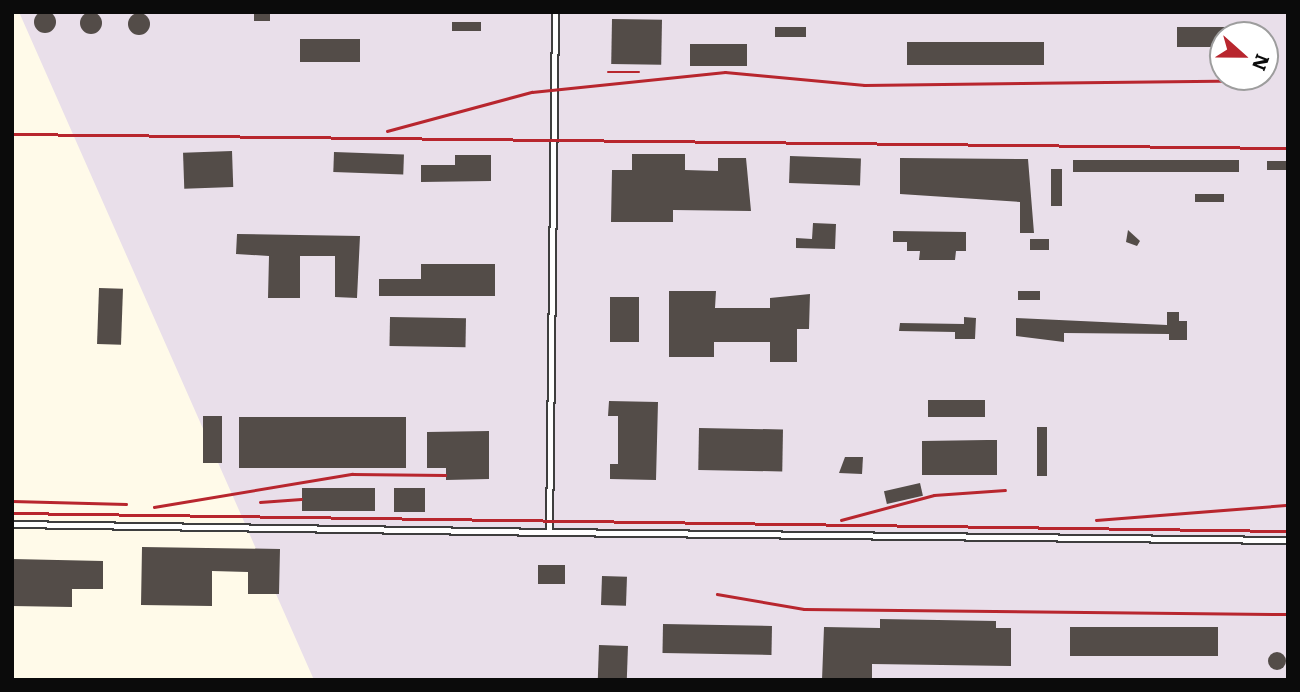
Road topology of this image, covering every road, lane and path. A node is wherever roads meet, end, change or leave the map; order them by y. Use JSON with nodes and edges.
{"nodes":[{"id":1,"x":555,"y":12,"type":"edge"},
{"id":2,"x":12,"y":524,"type":"edge"},
{"id":3,"x":550,"y":532,"type":"junction"},
{"id":4,"x":1288,"y":540,"type":"edge"}],
"edges":[{"from":1,"to":3,"type":"lane"},
{"from":2,"to":3,"type":"lane"},
{"from":3,"to":4,"type":"lane"}]}
